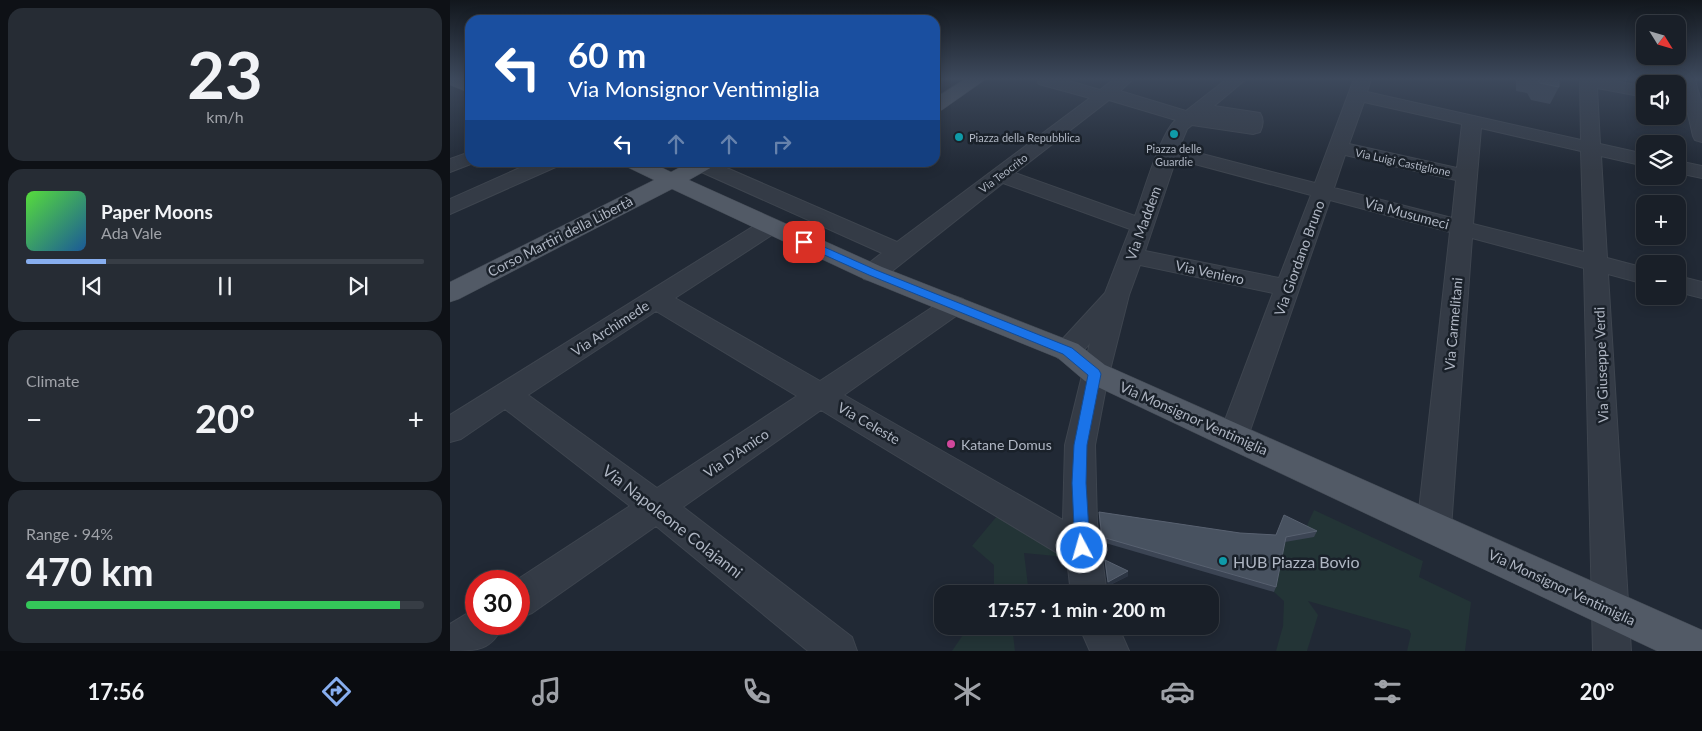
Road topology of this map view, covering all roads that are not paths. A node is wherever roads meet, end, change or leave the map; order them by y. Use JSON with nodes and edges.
{"nodes":[{"id":1,"x":1064,"y":109,"type":"edge"},
{"id":2,"x":1178,"y":109,"type":"edge"},
{"id":3,"x":1201,"y":109,"type":"edge"},
{"id":4,"x":1353,"y":109,"type":"edge"},
{"id":5,"x":1436,"y":109,"type":"edge"},
{"id":6,"x":1589,"y":109,"type":"edge"},
{"id":7,"x":1690,"y":109,"type":"edge"},
{"id":8,"x":1195,"y":114,"type":"junction"},
{"id":9,"x":1472,"y":120,"type":"junction"},
{"id":10,"x":1701,"y":129,"type":"edge"},
{"id":11,"x":1591,"y":147,"type":"junction"},
{"id":12,"x":1339,"y":148,"type":"junction"},
{"id":13,"x":1168,"y":151,"type":"junction"},
{"id":14,"x":1636,"y":158,"type":"edge"},
{"id":15,"x":465,"y":160,"type":"edge"},
{"id":16,"x":450,"y":166,"type":"edge"},
{"id":17,"x":540,"y":167,"type":"edge"},
{"id":18,"x":687,"y":168,"type":"edge"},
{"id":19,"x":1686,"y":169,"type":"edge"},
{"id":20,"x":1702,"y":172,"type":"edge"},
{"id":21,"x":1001,"y":174,"type":"junction"},
{"id":22,"x":1467,"y":176,"type":"junction"},
{"id":23,"x":1323,"y":192,"type":"junction"},
{"id":24,"x":450,"y":207,"type":"edge"},
{"id":25,"x":770,"y":226,"type":"junction"},
{"id":26,"x":1143,"y":226,"type":"junction"},
{"id":27,"x":1462,"y":228,"type":"junction"},
{"id":28,"x":899,"y":252,"type":"junction"},
{"id":29,"x":1132,"y":256,"type":"junction"},
{"id":30,"x":1596,"y":263,"type":"junction"},
{"id":31,"x":873,"y":273,"type":"junction"},
{"id":32,"x":1636,"y":274,"type":"edge"},
{"id":33,"x":450,"y":280,"type":"edge"},
{"id":34,"x":1686,"y":286,"type":"edge"},
{"id":35,"x":1288,"y":288,"type":"junction"},
{"id":36,"x":1702,"y":290,"type":"edge"},
{"id":37,"x":450,"y":293,"type":"edge"},
{"id":38,"x":1116,"y":295,"type":"junction"},
{"id":39,"x":656,"y":298,"type":"junction"},
{"id":40,"x":954,"y":305,"type":"junction"},
{"id":41,"x":1068,"y":351,"type":"junction"},
{"id":42,"x":1095,"y":374,"type":"junction"},
{"id":43,"x":506,"y":394,"type":"junction"},
{"id":44,"x":822,"y":395,"type":"junction"},
{"id":45,"x":450,"y":430,"type":"edge"},
{"id":46,"x":1234,"y":436,"type":"junction"},
{"id":47,"x":657,"y":507,"type":"junction"},
{"id":48,"x":1434,"y":528,"type":"junction"},
{"id":49,"x":1082,"y":548,"type":"junction"},
{"id":50,"x":1088,"y":585,"type":"edge"},
{"id":51,"x":530,"y":593,"type":"edge"},
{"id":52,"x":1611,"y":609,"type":"junction"},
{"id":53,"x":468,"y":635,"type":"edge"},
{"id":54,"x":1102,"y":635,"type":"edge"},
{"id":55,"x":450,"y":647,"type":"edge"},
{"id":56,"x":838,"y":651,"type":"edge"},
{"id":57,"x":1110,"y":651,"type":"edge"},
{"id":58,"x":1612,"y":651,"type":"edge"},
{"id":59,"x":1702,"y":651,"type":"edge"}],
"edges":[{"from":1,"to":21,"type":"street","name":"Via Teocrito"},
{"from":2,"to":8,"type":"street"},
{"from":3,"to":8,"type":"street"},
{"from":4,"to":12,"type":"street","name":"Via Giordano Bruno"},
{"from":5,"to":9,"type":"street"},
{"from":6,"to":11,"type":"street","name":"Via Giuseppe Verdi"},
{"from":7,"to":10,"type":"street"},
{"from":8,"to":13,"type":"street"},
{"from":9,"to":11,"type":"street"},
{"from":9,"to":22,"type":"street","name":"Via Carmelitani"},
{"from":11,"to":14,"type":"street"},
{"from":11,"to":30,"type":"street","name":"Via Giuseppe Verdi"},
{"from":12,"to":22,"type":"street","name":"Via Luigi Castiglione"},
{"from":12,"to":23,"type":"street","name":"Via Giordano Bruno"},
{"from":13,"to":23,"type":"street","name":"Via Musumeci"},
{"from":13,"to":26,"type":"street","name":"Via Maddem"},
{"from":15,"to":16,"type":"street"},
{"from":17,"to":24,"type":"street"},
{"from":18,"to":25,"type":"main road","name":"Via Monsignor Ventimiglia"},
{"from":18,"to":28,"type":"street"},
{"from":18,"to":33,"type":"main road","name":"Corso Martiri della Libertà"},
{"from":18,"to":37,"type":"main road","name":"Corso Martiri della Libertà"},
{"from":19,"to":20,"type":"street"},
{"from":21,"to":26,"type":"street"},
{"from":21,"to":28,"type":"street","name":"Via Teocrito"},
{"from":22,"to":27,"type":"street","name":"Via Carmelitani"},
{"from":23,"to":27,"type":"street","name":"Via Musumeci"},
{"from":23,"to":35,"type":"street","name":"Via Giordano Bruno"},
{"from":25,"to":31,"type":"main road","name":"Via Monsignor Ventimiglia"},
{"from":25,"to":39,"type":"street","name":"Via Archimede"},
{"from":26,"to":29,"type":"street","name":"Via Maddem"},
{"from":27,"to":30,"type":"street","name":"Via Musumeci"},
{"from":27,"to":48,"type":"street","name":"Via Carmelitani"},
{"from":28,"to":31,"type":"street","name":"Via Teocrito"},
{"from":29,"to":35,"type":"street","name":"Via Veniero"},
{"from":29,"to":38,"type":"street","name":"Via Maddem"},
{"from":30,"to":32,"type":"street","name":"Via Musumeci"},
{"from":30,"to":52,"type":"street","name":"Via Giuseppe Verdi"},
{"from":31,"to":40,"type":"main road","name":"Via Monsignor Ventimiglia"},
{"from":34,"to":36,"type":"street"},
{"from":35,"to":46,"type":"street","name":"Via Giordano Bruno"},
{"from":38,"to":41,"type":"street"},
{"from":38,"to":42,"type":"street"},
{"from":39,"to":43,"type":"street","name":"Via Archimede"},
{"from":39,"to":44,"type":"street","name":"Via Celeste"},
{"from":40,"to":41,"type":"main road","name":"Via Monsignor Ventimiglia"},
{"from":40,"to":44,"type":"street","name":"Via D'Amico"},
{"from":41,"to":42,"type":"main road","name":"Via Monsignor Ventimiglia"},
{"from":42,"to":46,"type":"main road","name":"Via Monsignor Ventimiglia"},
{"from":42,"to":49,"type":"street"},
{"from":43,"to":45,"type":"street","name":"Via Archimede"},
{"from":43,"to":47,"type":"street","name":"Via Napoleone Colajanni"},
{"from":44,"to":47,"type":"street","name":"Via D'Amico"},
{"from":44,"to":49,"type":"street","name":"Via Celeste"},
{"from":46,"to":48,"type":"main road","name":"Via Monsignor Ventimiglia"},
{"from":47,"to":51,"type":"street","name":"Via D'Amico"},
{"from":47,"to":56,"type":"street","name":"Via Napoleone Colajanni"},
{"from":48,"to":52,"type":"main road","name":"Via Monsignor Ventimiglia"},
{"from":49,"to":50,"type":"street"},
{"from":52,"to":58,"type":"street","name":"Via Giuseppe Verdi"},
{"from":52,"to":59,"type":"main road","name":"Via Monsignor Ventimiglia"},
{"from":53,"to":55,"type":"street"},
{"from":54,"to":57,"type":"street"}]}
